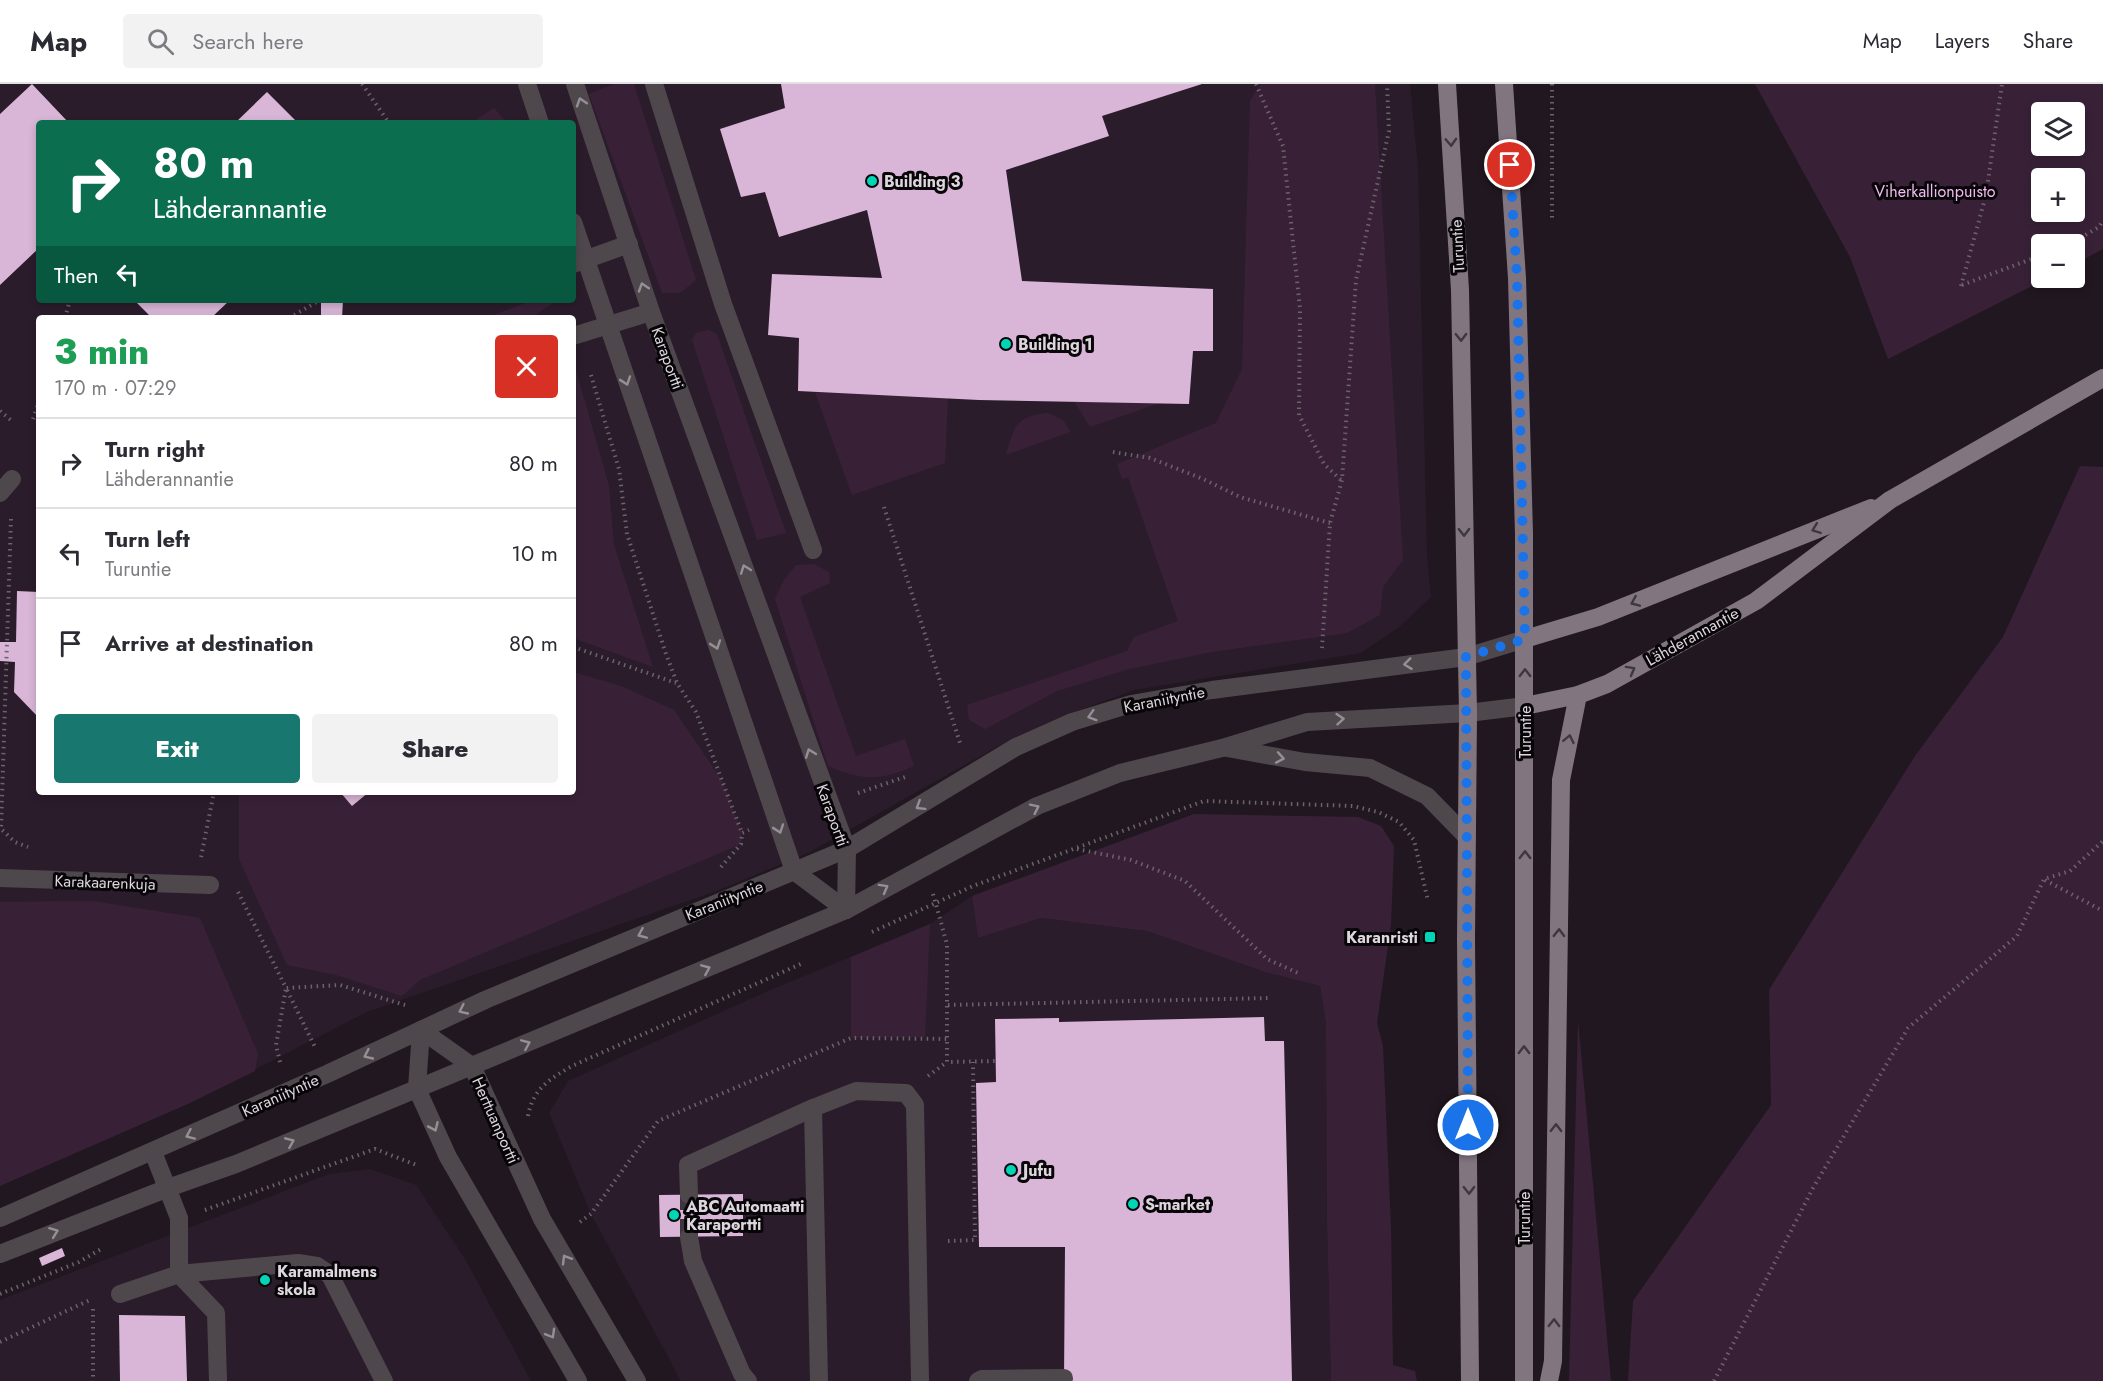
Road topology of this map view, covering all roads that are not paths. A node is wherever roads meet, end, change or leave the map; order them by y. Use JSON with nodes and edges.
{"nodes":[{"id":1,"x":527,"y":84,"type":"edge"},
{"id":2,"x":575,"y":84,"type":"edge"},
{"id":3,"x":654,"y":84,"type":"edge"},
{"id":4,"x":1447,"y":84,"type":"edge"},
{"id":5,"x":1503,"y":84,"type":"edge"},
{"id":6,"x":539,"y":120,"type":"edge"},
{"id":7,"x":576,"y":242,"type":"edge"},
{"id":8,"x":628,"y":244,"type":"junction"},
{"id":9,"x":579,"y":261,"type":"edge"},
{"id":10,"x":651,"y":312,"type":"junction"},
{"id":11,"x":607,"y":325,"type":"junction"},
{"id":12,"x":576,"y":335,"type":"edge"},
{"id":13,"x":2103,"y":378,"type":"edge"},
{"id":14,"x":12,"y":478,"type":"road end"},
{"id":15,"x":0,"y":493,"type":"edge"},
{"id":16,"x":1890,"y":500,"type":"junction"},
{"id":17,"x":813,"y":550,"type":"dead end"},
{"id":18,"x":1525,"y":639,"type":"junction"},
{"id":19,"x":1466,"y":657,"type":"junction"},
{"id":20,"x":1578,"y":695,"type":"junction"},
{"id":21,"x":1525,"y":706,"type":"junction"},
{"id":22,"x":1468,"y":712,"type":"junction"},
{"id":23,"x":1222,"y":748,"type":"junction"},
{"id":24,"x":1467,"y":837,"type":"junction"},
{"id":25,"x":847,"y":849,"type":"junction"},
{"id":26,"x":794,"y":871,"type":"junction"},
{"id":27,"x":0,"y":878,"type":"edge"},
{"id":28,"x":210,"y":885,"type":"dead end"},
{"id":29,"x":846,"y":910,"type":"junction"},
{"id":30,"x":421,"y":1030,"type":"junction"},
{"id":31,"x":472,"y":1066,"type":"junction"},
{"id":32,"x":417,"y":1089,"type":"junction"},
{"id":33,"x":813,"y":1108,"type":"junction"},
{"id":34,"x":153,"y":1152,"type":"junction"},
{"id":35,"x":168,"y":1188,"type":"junction"},
{"id":36,"x":689,"y":1195,"type":"tunnel mouth"},
{"id":37,"x":0,"y":1218,"type":"edge"},
{"id":38,"x":689,"y":1237,"type":"tunnel mouth"},
{"id":39,"x":0,"y":1254,"type":"edge"},
{"id":40,"x":179,"y":1274,"type":"junction"},
{"id":41,"x":120,"y":1294,"type":"road end"},
{"id":42,"x":1064,"y":1378,"type":"dead end"},
{"id":43,"x":218,"y":1381,"type":"edge"},
{"id":44,"x":384,"y":1381,"type":"edge"},
{"id":45,"x":578,"y":1381,"type":"edge"},
{"id":46,"x":637,"y":1381,"type":"edge"},
{"id":47,"x":748,"y":1381,"type":"edge"},
{"id":48,"x":819,"y":1381,"type":"edge"},
{"id":49,"x":920,"y":1381,"type":"edge"},
{"id":50,"x":978,"y":1381,"type":"edge"},
{"id":51,"x":1470,"y":1381,"type":"edge"},
{"id":52,"x":1524,"y":1381,"type":"edge"},
{"id":53,"x":1550,"y":1381,"type":"edge"}],
"edges":[{"from":1,"to":6,"type":"street"},
{"from":8,"to":2,"type":"street","name":"Karaportti","one_way":true},
{"from":3,"to":17,"type":"street"},
{"from":4,"to":19,"type":"main road","name":"Turuntie","one_way":true},
{"from":5,"to":18,"type":"main road","name":"Turuntie"},
{"from":7,"to":9,"type":"street"},
{"from":8,"to":9,"type":"street"},
{"from":10,"to":8,"type":"street","name":"Karaportti","one_way":true},
{"from":9,"to":11,"type":"street"},
{"from":10,"to":11,"type":"street"},
{"from":25,"to":10,"type":"street","name":"Karaportti","one_way":true},
{"from":11,"to":12,"type":"street"},
{"from":11,"to":26,"type":"street","one_way":true},
{"from":13,"to":16,"type":"main road","name":"Lähderannantie"},
{"from":14,"to":15,"type":"street"},
{"from":16,"to":18,"type":"main road","name":"Lähderannantie","one_way":true},
{"from":20,"to":16,"type":"main road","name":"Lähderannantie","one_way":true},
{"from":18,"to":19,"type":"street","name":"Lähderannantie"},
{"from":21,"to":18,"type":"main road","name":"Turuntie","one_way":true},
{"from":19,"to":22,"type":"main road","name":"Turuntie"},
{"from":19,"to":25,"type":"street","name":"Karaniityntie","one_way":true},
{"from":20,"to":21,"type":"main road","name":"Lähderannantie"},
{"from":53,"to":20,"type":"main road","one_way":true},
{"from":21,"to":22,"type":"street","name":"Lähderannantie"},
{"from":52,"to":21,"type":"main road","name":"Turuntie","one_way":true},
{"from":23,"to":22,"type":"street","one_way":true},
{"from":22,"to":24,"type":"main road","name":"Turuntie"},
{"from":23,"to":24,"type":"street","one_way":true},
{"from":29,"to":23,"type":"street","one_way":true},
{"from":24,"to":51,"type":"main road","name":"Turuntie","one_way":true},
{"from":25,"to":26,"type":"street","name":"Karaniityntie"},
{"from":25,"to":29,"type":"street","name":"Karaportti"},
{"from":26,"to":29,"type":"street"},
{"from":26,"to":30,"type":"street","name":"Karaniityntie","one_way":true},
{"from":27,"to":28,"type":"street","name":"Karakaarenkuja"},
{"from":31,"to":29,"type":"street","one_way":true},
{"from":30,"to":31,"type":"street","name":"Herttuanportti"},
{"from":30,"to":32,"type":"street"},
{"from":30,"to":34,"type":"street","name":"Karaniityntie","one_way":true},
{"from":31,"to":32,"type":"street"},
{"from":46,"to":31,"type":"street","name":"Herttuanportti","one_way":true},
{"from":35,"to":32,"type":"street","one_way":true},
{"from":32,"to":45,"type":"street","one_way":true},
{"from":33,"to":36,"type":"street"},
{"from":33,"to":48,"type":"street"},
{"from":33,"to":49,"type":"street"},
{"from":34,"to":35,"type":"street"},
{"from":34,"to":37,"type":"street","name":"Karaniityntie"},
{"from":39,"to":35,"type":"street","one_way":true},
{"from":35,"to":40,"type":"street"},
{"from":38,"to":47,"type":"street"},
{"from":40,"to":41,"type":"street"},
{"from":40,"to":43,"type":"street"},
{"from":40,"to":44,"type":"street"},
{"from":42,"to":50,"type":"street"}]}
